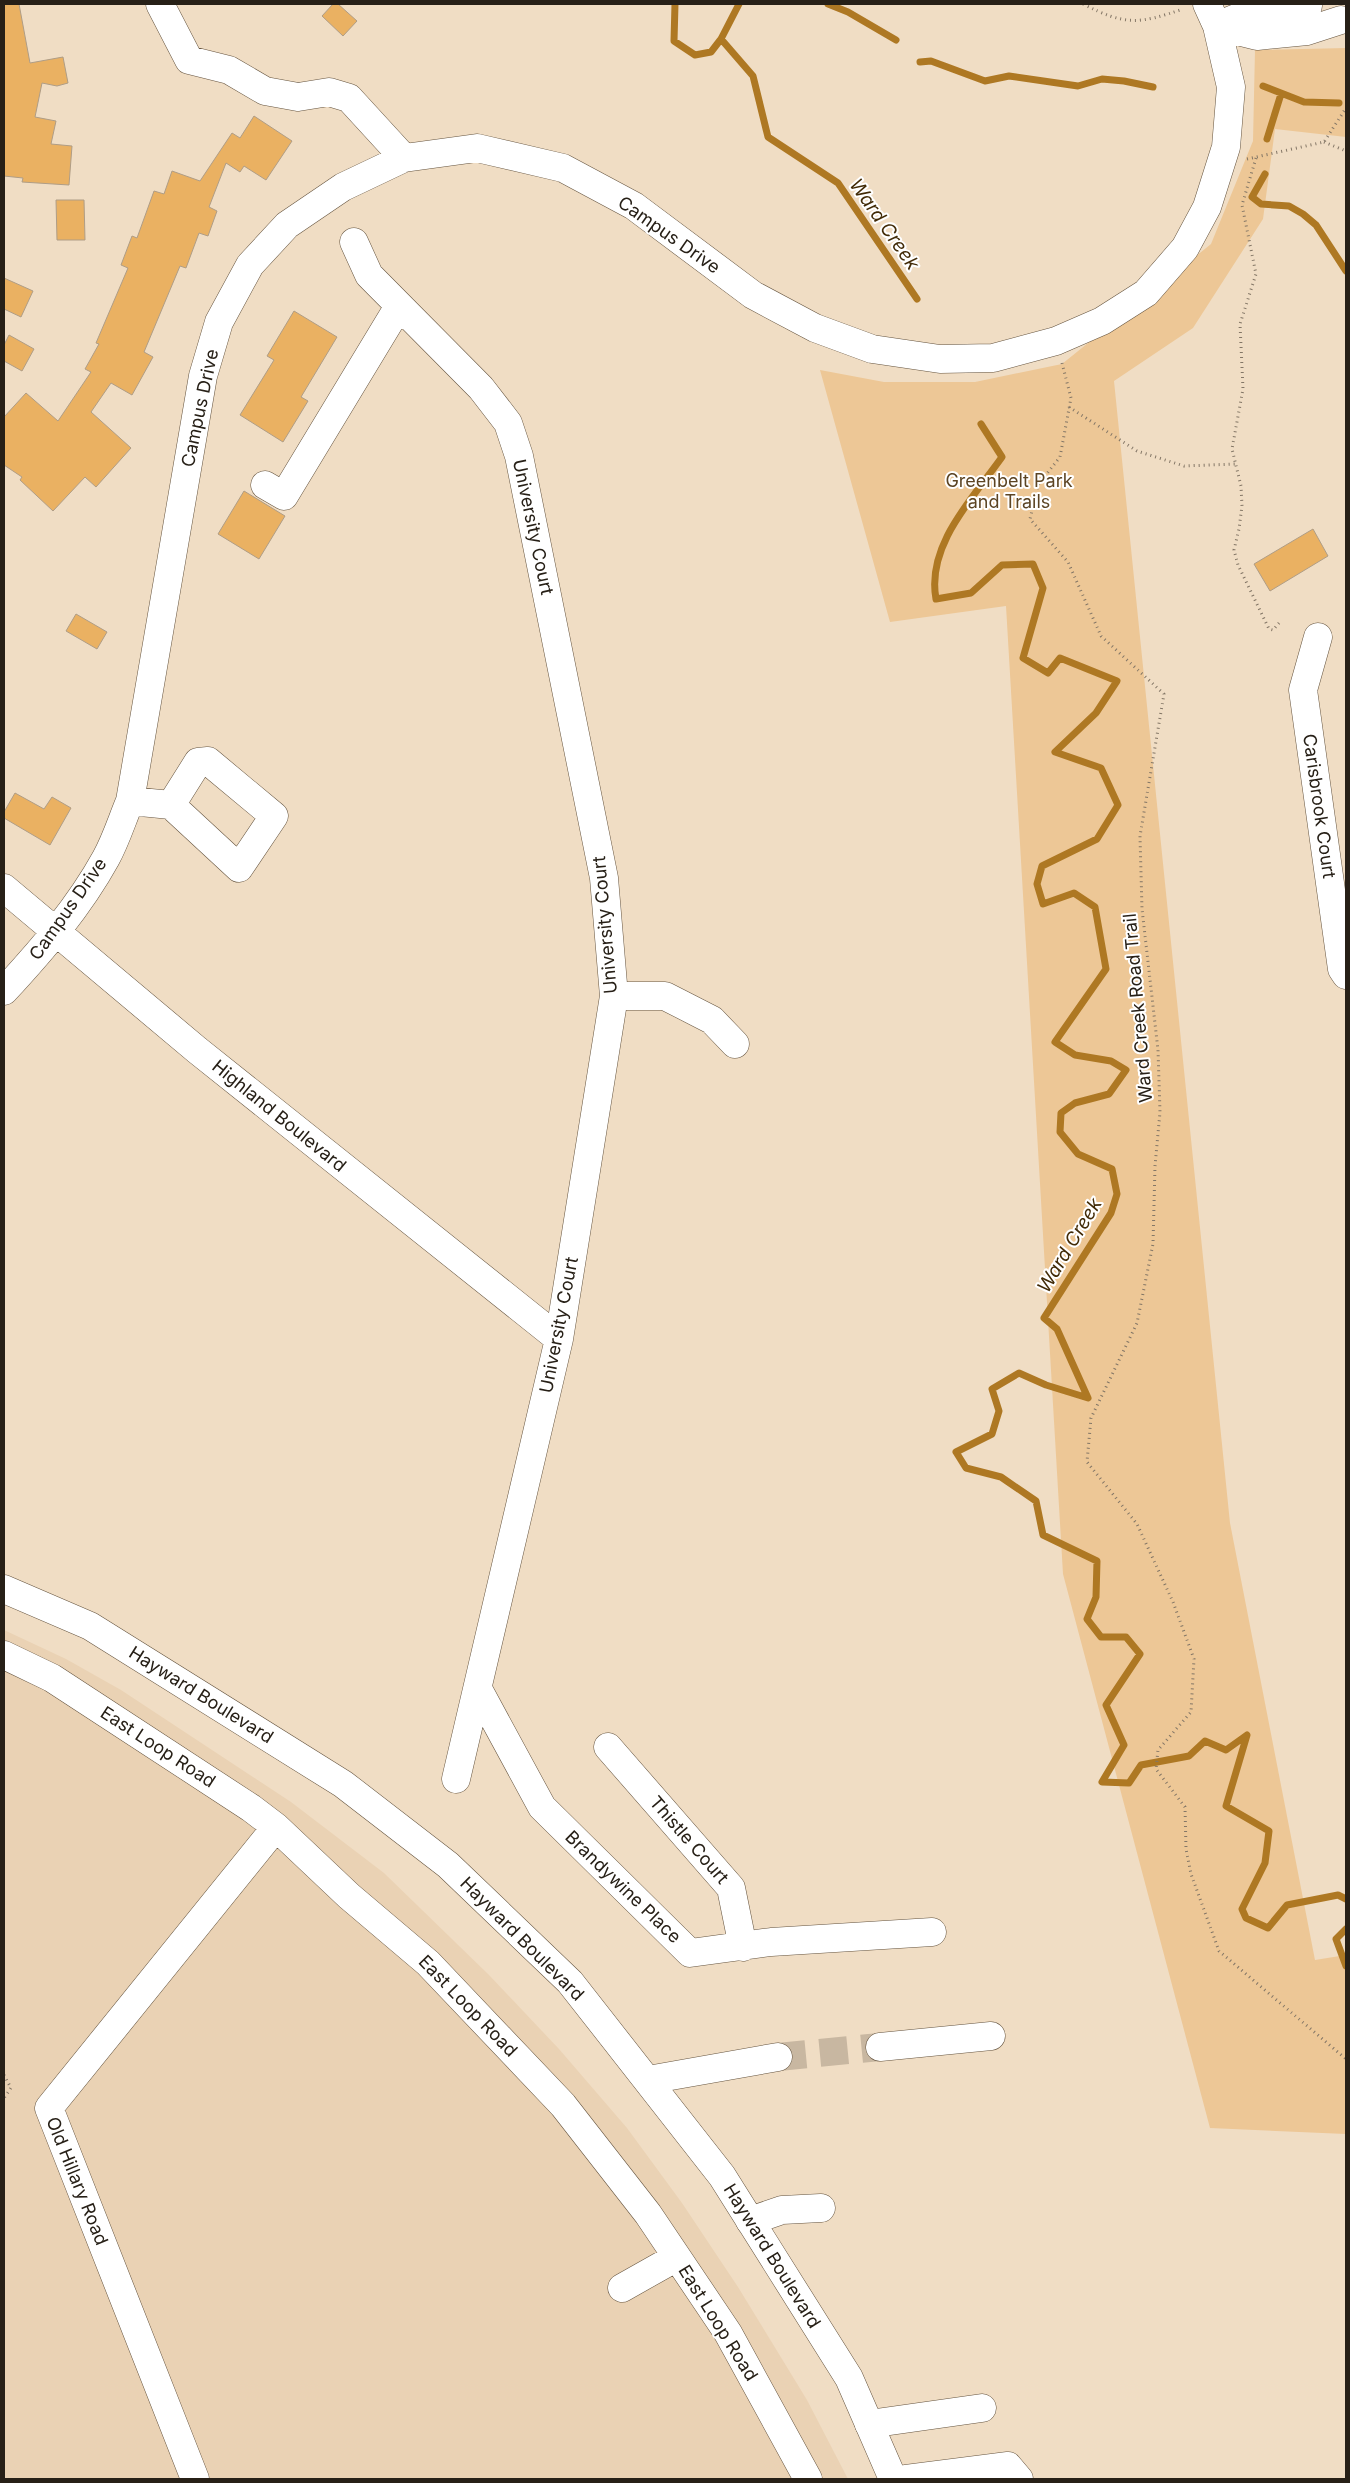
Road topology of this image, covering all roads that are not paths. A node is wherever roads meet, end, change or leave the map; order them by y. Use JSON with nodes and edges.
{"nodes":[{"id":1,"x":160,"y":4,"type":"edge"},
{"id":2,"x":1305,"y":5,"type":"edge"},
{"id":3,"x":1204,"y":12,"type":"edge"},
{"id":4,"x":1344,"y":20,"type":"edge"},
{"id":5,"x":404,"y":158,"type":"junction"},
{"id":6,"x":354,"y":242,"type":"dead end"},
{"id":7,"x":399,"y":306,"type":"junction"},
{"id":8,"x":265,"y":485,"type":"dead end"},
{"id":9,"x":1318,"y":637,"type":"dead end"},
{"id":10,"x":130,"y":801,"type":"junction"},
{"id":11,"x":171,"y":806,"type":"dead end"},
{"id":12,"x":4,"y":888,"type":"edge"},
{"id":13,"x":56,"y":932,"type":"junction"},
{"id":14,"x":1346,"y":975,"type":"edge"},
{"id":15,"x":4,"y":991,"type":"edge"},
{"id":16,"x":614,"y":996,"type":"junction"},
{"id":17,"x":735,"y":1044,"type":"dead end"},
{"id":18,"x":559,"y":1339,"type":"junction"},
{"id":19,"x":4,"y":1589,"type":"edge"},
{"id":20,"x":4,"y":1655,"type":"edge"},
{"id":21,"x":478,"y":1688,"type":"junction"},
{"id":22,"x":608,"y":1747,"type":"dead end"},
{"id":23,"x":456,"y":1779,"type":"dead end"},
{"id":24,"x":276,"y":1827,"type":"junction"},
{"id":25,"x":932,"y":1932,"type":"dead end"},
{"id":26,"x":743,"y":1947,"type":"junction"},
{"id":27,"x":991,"y":2036,"type":"dead end"},
{"id":28,"x":880,"y":2047,"type":"tunnel mouth"},
{"id":29,"x":778,"y":2057,"type":"tunnel mouth"},
{"id":30,"x":648,"y":2080,"type":"junction"},
{"id":31,"x":820,"y":2208,"type":"dead end"},
{"id":32,"x":750,"y":2221,"type":"junction"},
{"id":33,"x":677,"y":2257,"type":"junction"},
{"id":34,"x":622,"y":2288,"type":"dead end"},
{"id":35,"x":982,"y":2408,"type":"dead end"},
{"id":36,"x":869,"y":2424,"type":"junction"},
{"id":37,"x":190,"y":2478,"type":"edge"},
{"id":38,"x":808,"y":2479,"type":"edge"},
{"id":39,"x":893,"y":2479,"type":"edge"},
{"id":40,"x":906,"y":2479,"type":"edge"},
{"id":41,"x":1018,"y":2479,"type":"edge"}],
"edges":[{"from":1,"to":5,"type":"street"},
{"from":2,"to":3,"type":"street"},
{"from":2,"to":4,"type":"street"},
{"from":3,"to":4,"type":"street"},
{"from":3,"to":5,"type":"street","name":"Campus Drive"},
{"from":5,"to":10,"type":"street","name":"Campus Drive"},
{"from":6,"to":7,"type":"street","name":"University Court"},
{"from":7,"to":8,"type":"street"},
{"from":7,"to":16,"type":"street","name":"University Court"},
{"from":9,"to":14,"type":"street","name":"Carisbrook Court"},
{"from":10,"to":11,"type":"street"},
{"from":10,"to":13,"type":"street","name":"Campus Drive"},
{"from":12,"to":13,"type":"street","name":"Highland Boulevard"},
{"from":13,"to":15,"type":"street","name":"Campus Drive"},
{"from":13,"to":18,"type":"street","name":"Highland Boulevard"},
{"from":16,"to":17,"type":"street"},
{"from":16,"to":18,"type":"street","name":"University Court"},
{"from":18,"to":21,"type":"street","name":"University Court"},
{"from":19,"to":30,"type":"street","name":"Hayward Boulevard"},
{"from":20,"to":24,"type":"street","name":"East Loop Road"},
{"from":21,"to":23,"type":"street","name":"University Court"},
{"from":21,"to":26,"type":"street","name":"Brandywine Place"},
{"from":22,"to":26,"type":"street","name":"Thistle Court"},
{"from":24,"to":33,"type":"street","name":"East Loop Road"},
{"from":24,"to":37,"type":"street","name":"Old Hillary Road"},
{"from":25,"to":26,"type":"street","name":"Brandywine Place"},
{"from":27,"to":28,"type":"street"},
{"from":29,"to":30,"type":"street"},
{"from":30,"to":32,"type":"street","name":"Hayward Boulevard"},
{"from":31,"to":32,"type":"street"},
{"from":32,"to":36,"type":"street","name":"Hayward Boulevard"},
{"from":33,"to":34,"type":"street"},
{"from":33,"to":38,"type":"street","name":"East Loop Road"},
{"from":35,"to":36,"type":"street"},
{"from":36,"to":39,"type":"street","name":"Hayward Boulevard"},
{"from":40,"to":41,"type":"street"}]}
